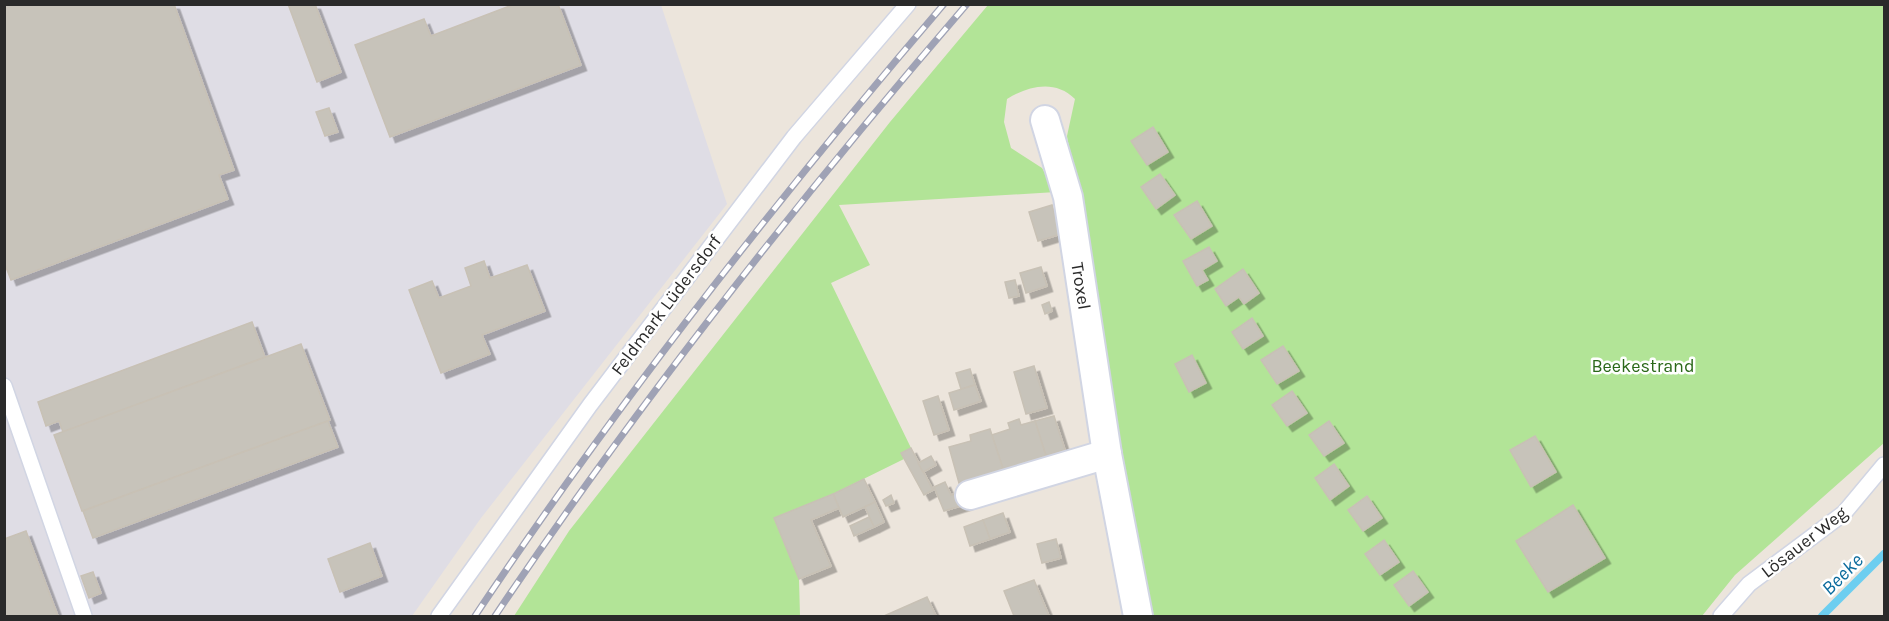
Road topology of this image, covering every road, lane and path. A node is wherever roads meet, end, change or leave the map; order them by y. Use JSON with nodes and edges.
{"nodes":[{"id":1,"x":908,"y":4,"type":"edge"},
{"id":2,"x":1045,"y":120,"type":"dead end"},
{"id":3,"x":4,"y":386,"type":"edge"},
{"id":4,"x":1107,"y":454,"type":"junction"},
{"id":5,"x":1884,"y":465,"type":"edge"},
{"id":6,"x":970,"y":495,"type":"dead end"},
{"id":7,"x":84,"y":616,"type":"edge"},
{"id":8,"x":439,"y":616,"type":"edge"},
{"id":9,"x":1138,"y":616,"type":"edge"},
{"id":10,"x":1721,"y":616,"type":"edge"}],
"edges":[{"from":1,"to":8,"type":"lane","name":"Feldmark Lüdersdorf"},
{"from":2,"to":4,"type":"street","name":"Troxel"},
{"from":3,"to":7,"type":"lane"},
{"from":4,"to":6,"type":"street"},
{"from":4,"to":9,"type":"street","name":"Troxel"},
{"from":5,"to":10,"type":"lane","name":"Lösauer Weg"}]}
